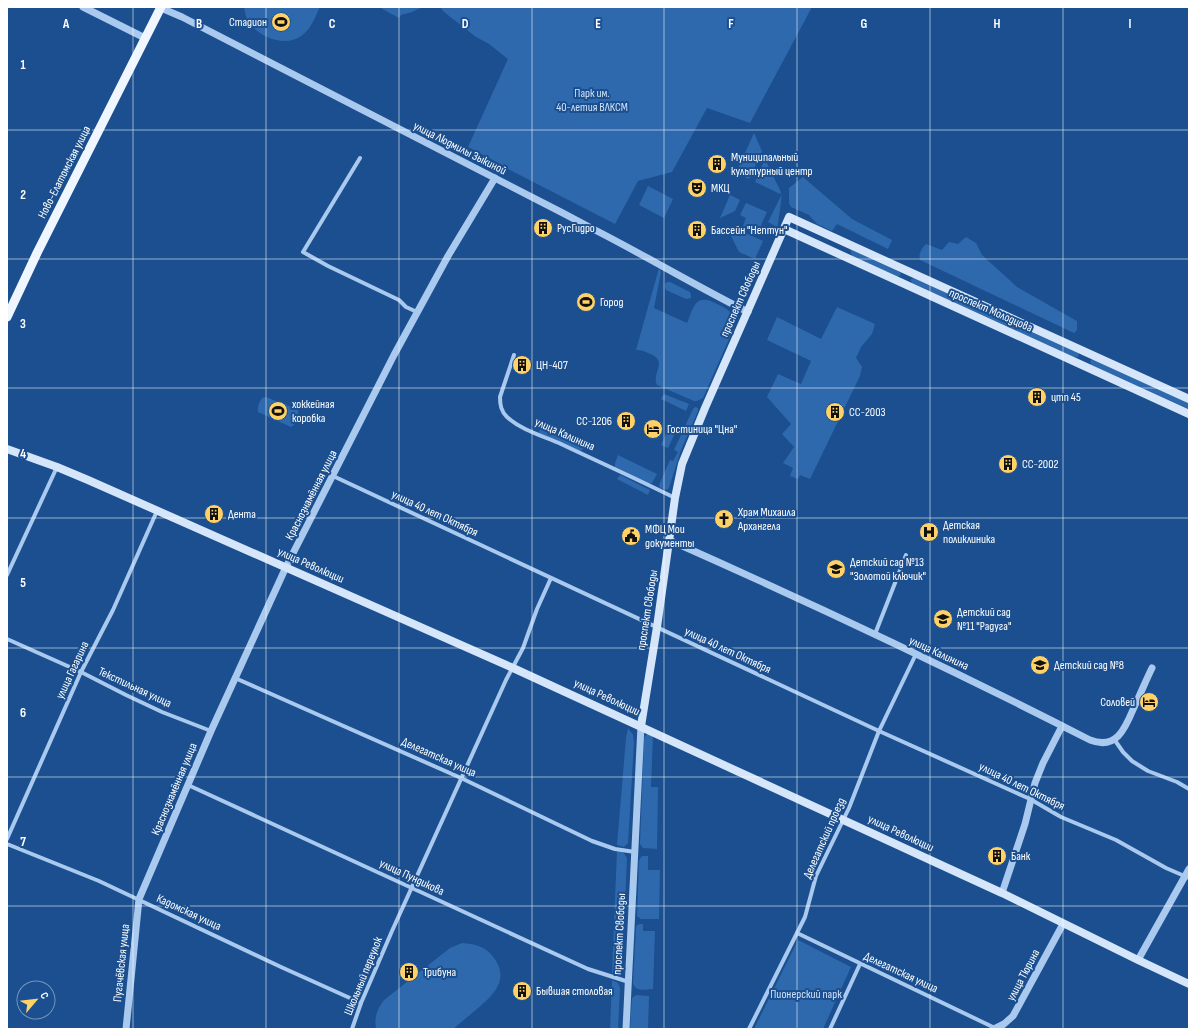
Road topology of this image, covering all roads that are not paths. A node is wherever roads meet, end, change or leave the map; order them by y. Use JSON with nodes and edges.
{"nodes":[{"id":1,"x":83,"y":7,"type":"edge"},
{"id":2,"x":161,"y":7,"type":"edge"},
{"id":3,"x":145,"y":38,"type":"junction"},
{"id":4,"x":360,"y":158,"type":"dead end"},
{"id":5,"x":495,"y":178,"type":"junction"},
{"id":6,"x":789,"y":217,"type":"joint"},
{"id":7,"x":784,"y":229,"type":"junction"},
{"id":8,"x":416,"y":312,"type":"junction"},
{"id":9,"x":748,"y":312,"type":"junction"},
{"id":10,"x":7,"y":317,"type":"edge"},
{"id":11,"x":514,"y":355,"type":"dead end"},
{"id":12,"x":1189,"y":399,"type":"edge"},
{"id":13,"x":1189,"y":414,"type":"edge"},
{"id":14,"x":7,"y":449,"type":"edge"},
{"id":15,"x":57,"y":467,"type":"junction"},
{"id":16,"x":333,"y":476,"type":"junction"},
{"id":17,"x":675,"y":498,"type":"junction"},
{"id":18,"x":157,"y":511,"type":"junction"},
{"id":19,"x":669,"y":540,"type":"junction"},
{"id":20,"x":906,"y":555,"type":"dead end"},
{"id":21,"x":286,"y":567,"type":"junction"},
{"id":22,"x":7,"y":575,"type":"edge"},
{"id":23,"x":551,"y":578,"type":"junction"},
{"id":24,"x":657,"y":627,"type":"junction"},
{"id":25,"x":875,"y":634,"type":"junction"},
{"id":26,"x":7,"y":639,"type":"edge"},
{"id":27,"x":916,"y":654,"type":"junction"},
{"id":28,"x":513,"y":668,"type":"junction"},
{"id":29,"x":1152,"y":668,"type":"dead end"},
{"id":30,"x":81,"y":672,"type":"junction"},
{"id":31,"x":235,"y":678,"type":"junction"},
{"id":32,"x":640,"y":726,"type":"junction"},
{"id":33,"x":1062,"y":726,"type":"junction"},
{"id":34,"x":211,"y":731,"type":"junction"},
{"id":35,"x":879,"y":731,"type":"junction"},
{"id":36,"x":1114,"y":739,"type":"junction"},
{"id":37,"x":461,"y":778,"type":"junction"},
{"id":38,"x":188,"y":785,"type":"junction"},
{"id":39,"x":1189,"y":789,"type":"edge"},
{"id":40,"x":1030,"y":799,"type":"junction"},
{"id":41,"x":843,"y":819,"type":"junction"},
{"id":42,"x":7,"y":839,"type":"edge"},
{"id":43,"x":7,"y":844,"type":"edge"},
{"id":44,"x":635,"y":852,"type":"junction"},
{"id":45,"x":1189,"y":869,"type":"edge"},
{"id":46,"x":1187,"y":877,"type":"edge"},
{"id":47,"x":412,"y":888,"type":"junction"},
{"id":48,"x":1002,"y":893,"type":"junction"},
{"id":49,"x":139,"y":899,"type":"junction"},
{"id":50,"x":1063,"y":924,"type":"junction"},
{"id":51,"x":797,"y":933,"type":"junction"},
{"id":52,"x":1138,"y":960,"type":"junction"},
{"id":53,"x":860,"y":964,"type":"junction"},
{"id":54,"x":628,"y":982,"type":"junction"},
{"id":55,"x":1189,"y":984,"type":"edge"},
{"id":56,"x":361,"y":1003,"type":"junction"},
{"id":57,"x":126,"y":1029,"type":"edge"},
{"id":58,"x":352,"y":1029,"type":"edge"},
{"id":59,"x":626,"y":1029,"type":"edge"},
{"id":60,"x":750,"y":1029,"type":"edge"},
{"id":61,"x":830,"y":1029,"type":"edge"},
{"id":62,"x":995,"y":1029,"type":"edge"}],
"edges":[{"from":1,"to":3,"type":"street"},
{"from":2,"to":3,"type":"main road","name":"Ново-Елатомская улица"},
{"from":2,"to":5,"type":"street","name":"улица Людмилы Зыкиной"},
{"from":3,"to":10,"type":"main road","name":"Ново-Елатомская улица"},
{"from":4,"to":8,"type":"street"},
{"from":5,"to":8,"type":"street","name":"Краснознамённая улица"},
{"from":5,"to":9,"type":"street","name":"улица Людмилы Зыкиной"},
{"from":6,"to":7,"type":"main road","name":"проспект Свободы"},
{"from":6,"to":12,"type":"main road","name":"проспект Молодцова"},
{"from":7,"to":9,"type":"main road","name":"проспект Свободы"},
{"from":7,"to":13,"type":"main road","name":"проспект Молодцова"},
{"from":8,"to":16,"type":"street","name":"Краснознамённая улица"},
{"from":9,"to":17,"type":"main road","name":"проспект Свободы"},
{"from":11,"to":17,"type":"street","name":"улица Калинина"},
{"from":14,"to":15,"type":"main road","name":"улица Революции"},
{"from":15,"to":18,"type":"main road","name":"улица Революции"},
{"from":15,"to":22,"type":"street"},
{"from":16,"to":21,"type":"street","name":"Краснознамённая улица"},
{"from":16,"to":23,"type":"street","name":"улица 40 лет Октября"},
{"from":17,"to":19,"type":"main road","name":"проспект Свободы"},
{"from":18,"to":21,"type":"main road","name":"улица Революции"},
{"from":18,"to":30,"type":"street","name":"улица Гагарина"},
{"from":19,"to":24,"type":"main road","name":"проспект Свободы"},
{"from":19,"to":25,"type":"street","name":"улица Калинина"},
{"from":20,"to":25,"type":"street"},
{"from":21,"to":28,"type":"main road","name":"улица Революции"},
{"from":21,"to":31,"type":"street","name":"Краснознамённая улица"},
{"from":23,"to":24,"type":"street","name":"улица 40 лет Октября"},
{"from":23,"to":28,"type":"street","name":"Школьный переулок"},
{"from":24,"to":32,"type":"main road","name":"проспект Свободы"},
{"from":24,"to":35,"type":"street","name":"улица 40 лет Октября"},
{"from":25,"to":27,"type":"street","name":"улица Калинина"},
{"from":26,"to":30,"type":"street","name":"Текстильная улица"},
{"from":27,"to":33,"type":"street","name":"улица Калинина"},
{"from":27,"to":35,"type":"street","name":"Делегатский проезд"},
{"from":28,"to":32,"type":"main road","name":"улица Революции"},
{"from":28,"to":37,"type":"street","name":"Школьный переулок"},
{"from":29,"to":36,"type":"street"},
{"from":30,"to":34,"type":"street","name":"Текстильная улица"},
{"from":30,"to":42,"type":"street","name":"улица Гагарина"},
{"from":31,"to":34,"type":"street","name":"Краснознамённая улица"},
{"from":31,"to":37,"type":"street","name":"Делегатская улица"},
{"from":32,"to":41,"type":"main road","name":"улица Революции"},
{"from":32,"to":44,"type":"street","name":"проспект Свободы"},
{"from":33,"to":36,"type":"street","name":"улица Калинина"},
{"from":33,"to":40,"type":"street"},
{"from":34,"to":38,"type":"street","name":"Краснознамённая улица"},
{"from":35,"to":40,"type":"street","name":"улица 40 лет Октября"},
{"from":35,"to":41,"type":"street","name":"Делегатский проезд"},
{"from":36,"to":39,"type":"street"},
{"from":37,"to":44,"type":"street","name":"Делегатская улица"},
{"from":37,"to":47,"type":"street","name":"Школьный переулок"},
{"from":38,"to":47,"type":"street","name":"улица Пундикова"},
{"from":38,"to":49,"type":"street","name":"Краснознамённая улица"},
{"from":40,"to":46,"type":"street","name":"улица 40 лет Октября"},
{"from":40,"to":48,"type":"street"},
{"from":41,"to":48,"type":"main road","name":"улица Революции"},
{"from":41,"to":51,"type":"street","name":"Делегатский проезд"},
{"from":43,"to":49,"type":"street","name":"Кадомская улица"},
{"from":44,"to":54,"type":"street","name":"проспект Свободы"},
{"from":45,"to":46,"type":"street"},
{"from":46,"to":52,"type":"street"},
{"from":47,"to":54,"type":"street","name":"улица Пундикова"},
{"from":47,"to":56,"type":"street","name":"Школьный переулок"},
{"from":48,"to":50,"type":"main road","name":"улица Революции"},
{"from":49,"to":56,"type":"street","name":"Кадомская улица"},
{"from":49,"to":57,"type":"street","name":"Пугачёвская улица"},
{"from":50,"to":52,"type":"main road","name":"улица Революции"},
{"from":50,"to":62,"type":"street","name":"улица Тюрина"},
{"from":51,"to":53,"type":"street","name":"Делегатская улица"},
{"from":51,"to":60,"type":"street","name":"Делегатский проезд"},
{"from":52,"to":55,"type":"main road","name":"улица Революции"},
{"from":53,"to":61,"type":"street"},
{"from":53,"to":62,"type":"street","name":"Делегатская улица"},
{"from":54,"to":59,"type":"street","name":"проспект Свободы"},
{"from":56,"to":58,"type":"street","name":"Школьный переулок"}]}
